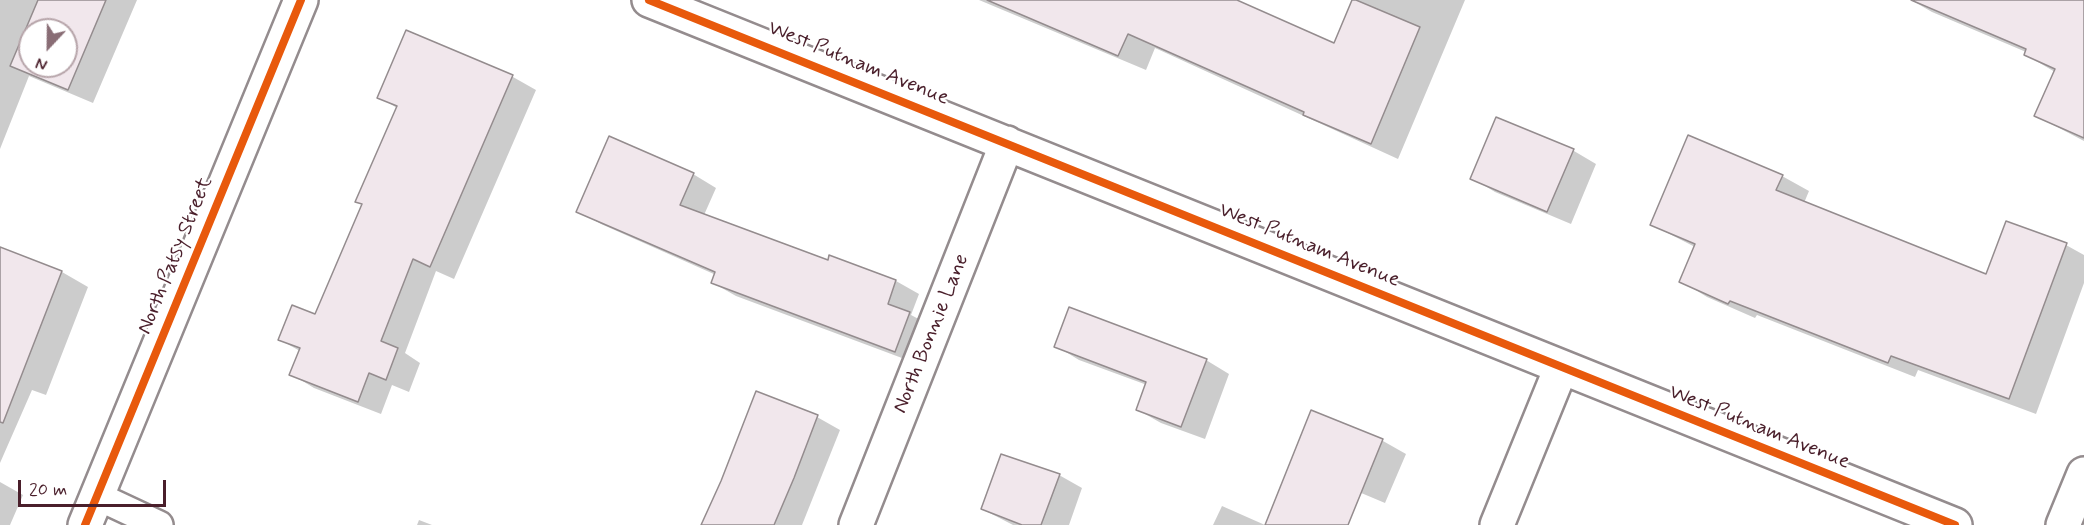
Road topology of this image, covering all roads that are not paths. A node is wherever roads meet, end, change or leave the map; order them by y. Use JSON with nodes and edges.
{"nodes":[{"id":1,"x":301,"y":0,"type":"edge"},
{"id":2,"x":649,"y":0,"type":"edge"},
{"id":3,"x":1007,"y":143,"type":"junction"},
{"id":4,"x":1561,"y":368,"type":"junction"},
{"id":5,"x":2084,"y":474,"type":"edge"},
{"id":6,"x":91,"y":511,"type":"edge"},
{"id":7,"x":159,"y":525,"type":"edge"},
{"id":8,"x":856,"y":525,"type":"edge"},
{"id":9,"x":1497,"y":525,"type":"edge"},
{"id":10,"x":1955,"y":525,"type":"edge"},
{"id":11,"x":2063,"y":525,"type":"edge"}],
"edges":[{"from":1,"to":6,"type":"street","name":"North Patsy Street"},
{"from":2,"to":3,"type":"street","name":"West Putnam Avenue"},
{"from":3,"to":4,"type":"street","name":"West Putnam Avenue"},
{"from":3,"to":8,"type":"street","name":"North Bonnie Lane"},
{"from":4,"to":9,"type":"street"},
{"from":4,"to":10,"type":"street","name":"West Putnam Avenue"},
{"from":5,"to":11,"type":"street"},
{"from":6,"to":7,"type":"lane"}]}
